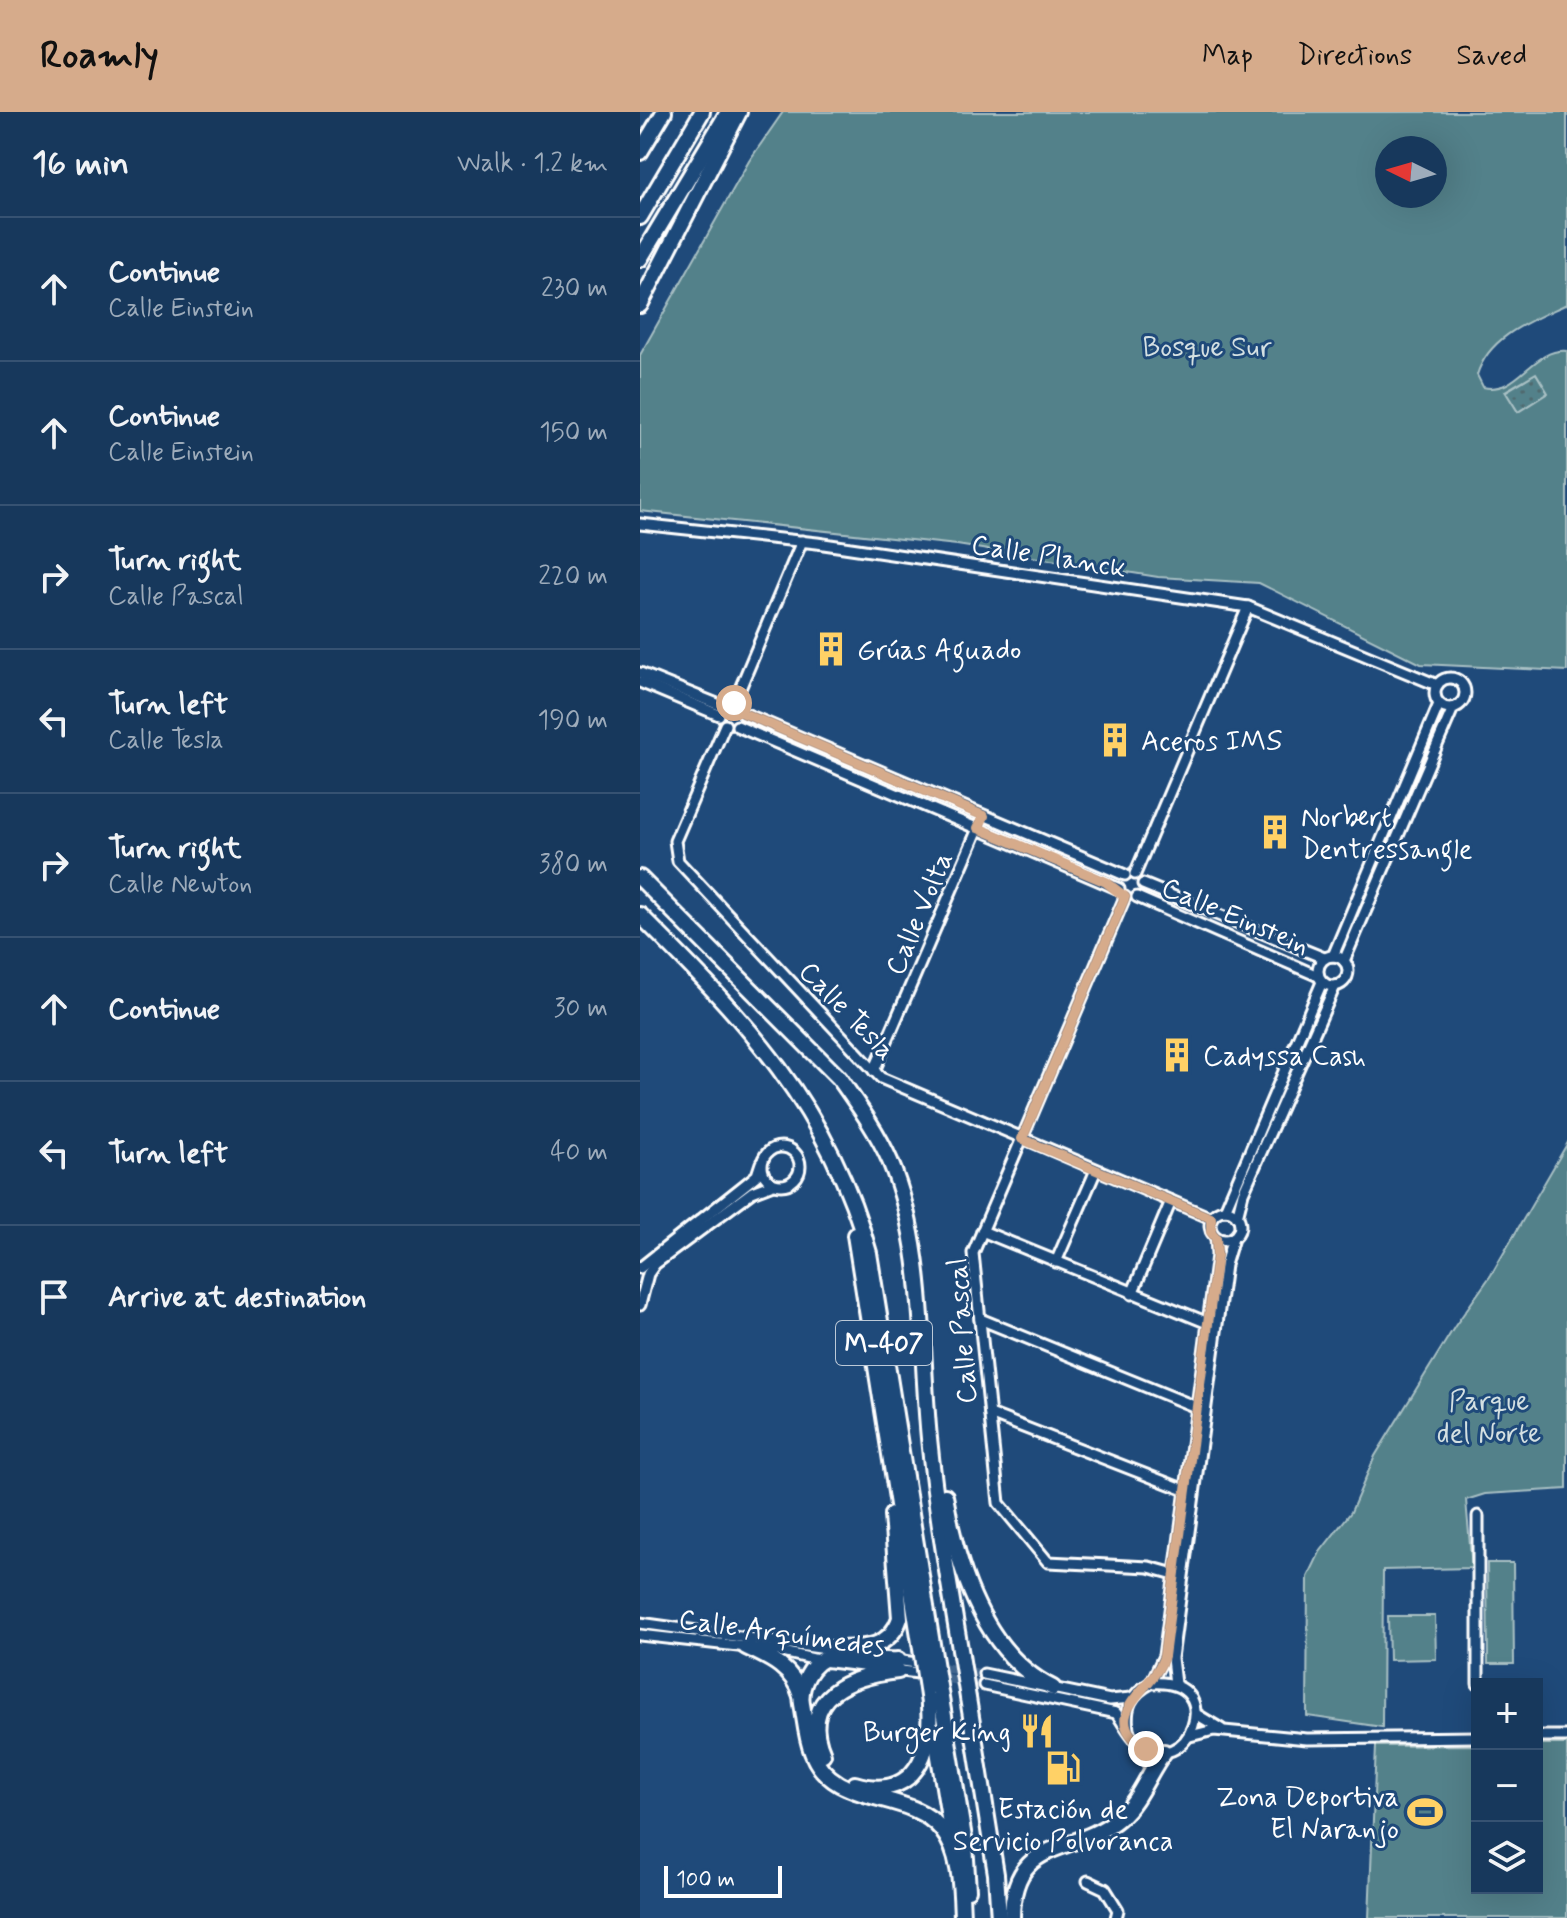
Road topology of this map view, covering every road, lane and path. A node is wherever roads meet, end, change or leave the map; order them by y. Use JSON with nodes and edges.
{"nodes":[{"id":1,"x":664,"y":112,"type":"edge"},
{"id":2,"x":702,"y":112,"type":"edge"},
{"id":3,"x":728,"y":112,"type":"edge"},
{"id":4,"x":739,"y":112,"type":"edge"},
{"id":5,"x":640,"y":152,"type":"edge"},
{"id":6,"x":640,"y":217,"type":"edge"},
{"id":7,"x":640,"y":259,"type":"edge"},
{"id":8,"x":640,"y":305,"type":"edge"},
{"id":9,"x":640,"y":524,"type":"edge"},
{"id":10,"x":802,"y":541,"type":"junction"},
{"id":11,"x":1248,"y":607,"type":"junction"},
{"id":12,"x":640,"y":673,"type":"edge"},
{"id":13,"x":640,"y":682,"type":"edge"},
{"id":14,"x":1437,"y":685,"type":"junction"},
{"id":15,"x":734,"y":703,"type":"junction"},
{"id":16,"x":1439,"y":704,"type":"junction"},
{"id":17,"x":1453,"y":708,"type":"junction"},
{"id":18,"x":720,"y":710,"type":"junction"},
{"id":19,"x":743,"y":713,"type":"junction"},
{"id":20,"x":725,"y":725,"type":"junction"},
{"id":21,"x":737,"y":726,"type":"junction"},
{"id":22,"x":984,"y":816,"type":"junction"},
{"id":23,"x":978,"y":828,"type":"junction"},
{"id":24,"x":1130,"y":874,"type":"junction"},
{"id":25,"x":640,"y":878,"type":"edge"},
{"id":26,"x":1143,"y":884,"type":"junction"},
{"id":27,"x":1122,"y":893,"type":"junction"},
{"id":28,"x":1137,"y":897,"type":"junction"},
{"id":29,"x":640,"y":915,"type":"edge"},
{"id":30,"x":1328,"y":957,"type":"junction"},
{"id":31,"x":1344,"y":961,"type":"junction"},
{"id":32,"x":1320,"y":979,"type":"junction"},
{"id":33,"x":1335,"y":986,"type":"junction"},
{"id":34,"x":772,"y":1058,"type":"junction"},
{"id":35,"x":874,"y":1071,"type":"junction"},
{"id":36,"x":1022,"y":1139,"type":"junction"},
{"id":37,"x":761,"y":1163,"type":"junction"},
{"id":38,"x":1096,"y":1170,"type":"junction"},
{"id":39,"x":773,"y":1184,"type":"junction"},
{"id":40,"x":1171,"y":1201,"type":"junction"},
{"id":41,"x":1225,"y":1210,"type":"junction"},
{"id":42,"x":1237,"y":1217,"type":"junction"},
{"id":43,"x":1211,"y":1218,"type":"junction"},
{"id":44,"x":982,"y":1231,"type":"junction"},
{"id":45,"x":1216,"y":1238,"type":"junction"},
{"id":46,"x":1233,"y":1238,"type":"junction"},
{"id":47,"x":1056,"y":1262,"type":"junction"},
{"id":48,"x":640,"y":1268,"type":"edge"},
{"id":49,"x":1132,"y":1294,"type":"junction"},
{"id":50,"x":640,"y":1305,"type":"edge"},
{"id":51,"x":980,"y":1319,"type":"junction"},
{"id":52,"x":1208,"y":1323,"type":"junction"},
{"id":53,"x":1196,"y":1407,"type":"junction"},
{"id":54,"x":990,"y":1414,"type":"junction"},
{"id":55,"x":929,"y":1438,"type":"junction"},
{"id":56,"x":891,"y":1463,"type":"junction"},
{"id":57,"x":1185,"y":1490,"type":"junction"},
{"id":58,"x":1478,"y":1516,"type":"dead end"},
{"id":59,"x":1174,"y":1574,"type":"junction"},
{"id":60,"x":640,"y":1623,"type":"edge"},
{"id":61,"x":640,"y":1635,"type":"edge"},
{"id":62,"x":746,"y":1647,"type":"junction"},
{"id":63,"x":826,"y":1655,"type":"junction"},
{"id":64,"x":922,"y":1659,"type":"junction"},
{"id":65,"x":898,"y":1666,"type":"junction"},
{"id":66,"x":984,"y":1674,"type":"tunnel mouth"},
{"id":67,"x":1478,"y":1678,"type":"edge"},
{"id":68,"x":1151,"y":1683,"type":"junction"},
{"id":69,"x":1175,"y":1684,"type":"junction"},
{"id":70,"x":984,"y":1685,"type":"tunnel mouth"},
{"id":71,"x":1053,"y":1688,"type":"junction"},
{"id":72,"x":934,"y":1690,"type":"junction"},
{"id":73,"x":801,"y":1696,"type":"junction"},
{"id":74,"x":1131,"y":1698,"type":"junction"},
{"id":75,"x":1196,"y":1714,"type":"junction"},
{"id":76,"x":932,"y":1716,"type":"junction"},
{"id":77,"x":1128,"y":1730,"type":"junction"},
{"id":78,"x":1228,"y":1731,"type":"junction"},
{"id":79,"x":1190,"y":1736,"type":"junction"},
{"id":80,"x":1543,"y":1736,"type":"edge"},
{"id":81,"x":1567,"y":1736,"type":"edge"},
{"id":82,"x":1471,"y":1737,"type":"edge"},
{"id":83,"x":1164,"y":1752,"type":"junction"},
{"id":84,"x":954,"y":1852,"type":"junction"},
{"id":85,"x":1088,"y":1881,"type":"dead end"},
{"id":86,"x":962,"y":1918,"type":"edge"},
{"id":87,"x":971,"y":1918,"type":"edge"},
{"id":88,"x":999,"y":1918,"type":"edge"},
{"id":89,"x":1012,"y":1918,"type":"edge"},
{"id":90,"x":1116,"y":1918,"type":"edge"}],
"edges":[{"from":1,"to":5,"type":"highway"},
{"from":2,"to":6,"type":"highway"},
{"from":3,"to":7,"type":"highway"},
{"from":4,"to":8,"type":"highway"},
{"from":9,"to":10,"type":"street","name":"Calle Planck"},
{"from":10,"to":11,"type":"street","name":"Calle Planck"},
{"from":10,"to":15,"type":"street"},
{"from":11,"to":14,"type":"street","name":"Calle Planck"},
{"from":11,"to":24,"type":"street"},
{"from":12,"to":18,"type":"street"},
{"from":13,"to":18,"type":"street"},
{"from":14,"to":16,"type":"street"},
{"from":14,"to":17,"type":"street"},
{"from":15,"to":18,"type":"street"},
{"from":15,"to":19,"type":"street"},
{"from":16,"to":17,"type":"street"},
{"from":16,"to":30,"type":"street"},
{"from":17,"to":31,"type":"street"},
{"from":18,"to":20,"type":"street"},
{"from":19,"to":21,"type":"street"},
{"from":19,"to":22,"type":"street","name":"Calle Einstein"},
{"from":20,"to":21,"type":"street","name":"Calle Einstein"},
{"from":20,"to":35,"type":"street","name":"Calle Tesla"},
{"from":21,"to":23,"type":"street","name":"Calle Einstein"},
{"from":22,"to":23,"type":"street","name":"Calle Volta"},
{"from":22,"to":24,"type":"street","name":"Calle Einstein"},
{"from":23,"to":27,"type":"street","name":"Calle Einstein"},
{"from":23,"to":35,"type":"street","name":"Calle Volta"},
{"from":24,"to":26,"type":"street"},
{"from":24,"to":27,"type":"street","name":"Calle Pascal"},
{"from":25,"to":55,"type":"highway","number":"M-407"},
{"from":26,"to":28,"type":"street"},
{"from":26,"to":30,"type":"street","name":"Calle Einstein"},
{"from":27,"to":28,"type":"street"},
{"from":27,"to":36,"type":"street","name":"Calle Pascal"},
{"from":28,"to":32,"type":"street","name":"Calle Einstein"},
{"from":29,"to":34,"type":"highway","number":"M-407"},
{"from":30,"to":31,"type":"street"},
{"from":30,"to":32,"type":"street"},
{"from":31,"to":33,"type":"street"},
{"from":32,"to":33,"type":"street"},
{"from":32,"to":41,"type":"street"},
{"from":33,"to":42,"type":"street"},
{"from":34,"to":56,"type":"highway","number":"M-407"},
{"from":34,"to":64,"type":"highway","number":"M-407"},
{"from":35,"to":36,"type":"street","name":"Calle Tesla"},
{"from":36,"to":38,"type":"street","name":"Calle Tesla"},
{"from":36,"to":44,"type":"street","name":"Calle Pascal"},
{"from":37,"to":39,"type":"street"},
{"from":37,"to":39,"type":"street"},
{"from":37,"to":48,"type":"street"},
{"from":38,"to":40,"type":"street","name":"Calle Tesla"},
{"from":38,"to":47,"type":"street"},
{"from":39,"to":50,"type":"street"},
{"from":40,"to":43,"type":"street","name":"Calle Tesla"},
{"from":40,"to":49,"type":"street"},
{"from":41,"to":42,"type":"street"},
{"from":41,"to":43,"type":"street"},
{"from":42,"to":46,"type":"street"},
{"from":43,"to":45,"type":"street"},
{"from":44,"to":47,"type":"street"},
{"from":44,"to":51,"type":"street","name":"Calle Pascal"},
{"from":45,"to":46,"type":"street"},
{"from":45,"to":52,"type":"street"},
{"from":46,"to":69,"type":"street"},
{"from":47,"to":49,"type":"street"},
{"from":49,"to":52,"type":"street"},
{"from":51,"to":53,"type":"street"},
{"from":51,"to":54,"type":"street","name":"Calle Pascal"},
{"from":52,"to":53,"type":"street"},
{"from":53,"to":57,"type":"street"},
{"from":54,"to":57,"type":"street"},
{"from":54,"to":59,"type":"street","name":"Calle Pascal"},
{"from":55,"to":71,"type":"highway","number":"M-407"},
{"from":55,"to":88,"type":"highway","number":"M-407","bridge":true},
{"from":56,"to":63,"type":"highway","number":"M-407"},
{"from":56,"to":64,"type":"highway","number":"M-407"},
{"from":57,"to":59,"type":"street"},
{"from":58,"to":67,"type":"street"},
{"from":59,"to":68,"type":"street"},
{"from":60,"to":63,"type":"street","name":"Calle Arquímedes"},
{"from":61,"to":62,"type":"street","name":"Calle Arquímedes"},
{"from":62,"to":63,"type":"street","name":"Calle Arquímedes"},
{"from":62,"to":73,"type":"highway","number":"M-407"},
{"from":63,"to":65,"type":"highway"},
{"from":63,"to":73,"type":"highway"},
{"from":64,"to":65,"type":"street","name":"Calle Arquímedes"},
{"from":64,"to":72,"type":"highway","number":"M-407","bridge":true},
{"from":65,"to":76,"type":"highway","number":"M-407"},
{"from":66,"to":71,"type":"street"},
{"from":68,"to":69,"type":"street"},
{"from":68,"to":74,"type":"street"},
{"from":69,"to":75,"type":"street"},
{"from":70,"to":77,"type":"street"},
{"from":71,"to":74,"type":"street"},
{"from":72,"to":76,"type":"highway","number":"M-407"},
{"from":72,"to":87,"type":"highway","number":"M-407"},
{"from":73,"to":84,"type":"highway","number":"M-407"},
{"from":74,"to":77,"type":"street"},
{"from":75,"to":78,"type":"street"},
{"from":75,"to":79,"type":"street"},
{"from":76,"to":84,"type":"highway","number":"M-407"},
{"from":77,"to":83,"type":"street"},
{"from":78,"to":79,"type":"street"},
{"from":78,"to":82,"type":"street"},
{"from":79,"to":83,"type":"street"},
{"from":80,"to":81,"type":"street"},
{"from":83,"to":89,"type":"highway"},
{"from":84,"to":86,"type":"highway","number":"M-407"},
{"from":85,"to":90,"type":"street"}]}
